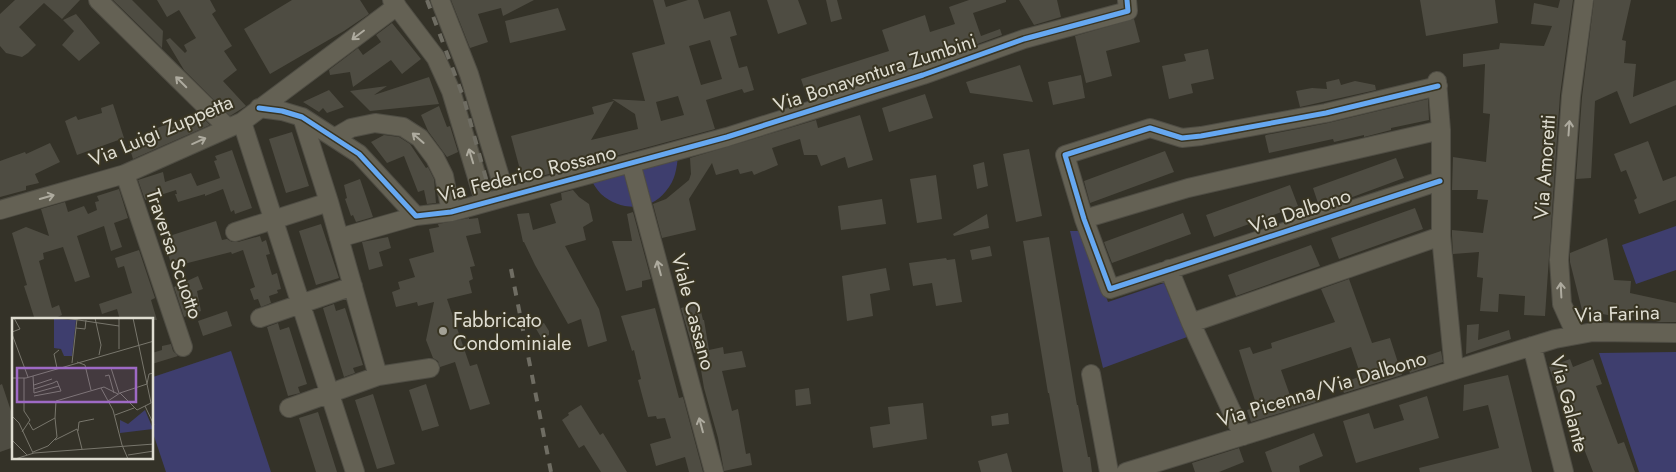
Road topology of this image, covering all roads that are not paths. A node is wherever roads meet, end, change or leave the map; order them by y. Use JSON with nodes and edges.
{"nodes":[{"id":1,"x":98,"y":0,"type":"edge"},
{"id":2,"x":440,"y":0,"type":"edge"},
{"id":3,"x":1584,"y":0,"type":"edge"},
{"id":4,"x":394,"y":3,"type":"edge"},
{"id":5,"x":1128,"y":6,"type":"edge"},
{"id":6,"x":259,"y":108,"type":"junction"},
{"id":7,"x":302,"y":117,"type":"junction"},
{"id":8,"x":235,"y":125,"type":"junction"},
{"id":9,"x":1441,"y":130,"type":"junction"},
{"id":10,"x":334,"y":138,"type":"junction"},
{"id":11,"x":631,"y":163,"type":"junction"},
{"id":12,"x":125,"y":174,"type":"junction"},
{"id":13,"x":1440,"y":181,"type":"junction"},
{"id":14,"x":506,"y":197,"type":"junction"},
{"id":15,"x":329,"y":202,"type":"junction"},
{"id":16,"x":487,"y":202,"type":"junction"},
{"id":17,"x":0,"y":210,"type":"edge"},
{"id":18,"x":451,"y":212,"type":"junction"},
{"id":19,"x":416,"y":216,"type":"junction"},
{"id":20,"x":274,"y":218,"type":"junction"},
{"id":21,"x":1084,"y":220,"type":"junction"},
{"id":22,"x":235,"y":232,"type":"dead end"},
{"id":23,"x":1441,"y":236,"type":"junction"},
{"id":24,"x":339,"y":238,"type":"junction"},
{"id":25,"x":1169,"y":270,"type":"junction"},
{"id":26,"x":353,"y":286,"type":"junction"},
{"id":27,"x":301,"y":304,"type":"junction"},
{"id":28,"x":260,"y":318,"type":"dead end"},
{"id":29,"x":1191,"y":323,"type":"junction"},
{"id":30,"x":1676,"y":333,"type":"edge"},
{"id":31,"x":1576,"y":335,"type":"junction"},
{"id":32,"x":1532,"y":346,"type":"junction"},
{"id":33,"x":183,"y":347,"type":"dead end"},
{"id":34,"x":430,"y":368,"type":"dead end"},
{"id":35,"x":1454,"y":370,"type":"junction"},
{"id":36,"x":1090,"y":374,"type":"dead end"},
{"id":37,"x":378,"y":376,"type":"junction"},
{"id":38,"x":330,"y":394,"type":"junction"},
{"id":39,"x":288,"y":408,"type":"dead end"},
{"id":40,"x":1243,"y":436,"type":"junction"},
{"id":41,"x":355,"y":472,"type":"edge"},
{"id":42,"x":714,"y":472,"type":"edge"},
{"id":43,"x":1109,"y":472,"type":"edge"},
{"id":44,"x":1126,"y":472,"type":"edge"},
{"id":45,"x":1564,"y":472,"type":"edge"}],
"edges":[{"from":8,"to":1,"type":"street","one_way":true},
{"from":2,"to":14,"type":"street"},
{"from":31,"to":3,"type":"street","name":"Via Amoretti","one_way":true},
{"from":4,"to":6,"type":"street","name":"Via Luigi Zuppetta","one_way":true},
{"from":16,"to":4,"type":"street","one_way":true},
{"from":5,"to":11,"type":"street","name":"Via Bonaventura Zumbini"},
{"from":6,"to":7,"type":"street","name":"Via Federico Rossano"},
{"from":6,"to":8,"type":"street","name":"Via Luigi Zuppetta"},
{"from":7,"to":10,"type":"street","name":"Via Federico Rossano"},
{"from":7,"to":15,"type":"street"},
{"from":12,"to":8,"type":"street","name":"Via Luigi Zuppetta","one_way":true},
{"from":8,"to":20,"type":"street"},
{"from":9,"to":13,"type":"street"},
{"from":9,"to":21,"type":"street"},
{"from":9,"to":21,"type":"street"},
{"from":18,"to":10,"type":"street","one_way":true},
{"from":10,"to":19,"type":"street","name":"Via Federico Rossano"},
{"from":11,"to":14,"type":"street","name":"Via Federico Rossano"},
{"from":42,"to":11,"type":"street","name":"Viale Cassano","one_way":true},
{"from":17,"to":12,"type":"street","name":"Via Luigi Zuppetta","one_way":true},
{"from":12,"to":33,"type":"street","name":"Traversa Scuotto"},
{"from":13,"to":23,"type":"street"},
{"from":13,"to":25,"type":"street","name":"Via Dalbono"},
{"from":14,"to":16,"type":"street","name":"Via Federico Rossano"},
{"from":15,"to":20,"type":"street"},
{"from":15,"to":24,"type":"street"},
{"from":16,"to":18,"type":"street","name":"Via Federico Rossano"},
{"from":18,"to":19,"type":"street","name":"Via Federico Rossano"},
{"from":19,"to":24,"type":"street"},
{"from":20,"to":22,"type":"street"},
{"from":20,"to":27,"type":"street"},
{"from":21,"to":25,"type":"street","name":"Via Dalbono"},
{"from":23,"to":29,"type":"street"},
{"from":23,"to":35,"type":"street"},
{"from":24,"to":26,"type":"street"},
{"from":25,"to":29,"type":"street"},
{"from":26,"to":27,"type":"street"},
{"from":26,"to":37,"type":"street"},
{"from":27,"to":28,"type":"street"},
{"from":27,"to":38,"type":"street"},
{"from":29,"to":40,"type":"street"},
{"from":30,"to":31,"type":"street","name":"Via Farina"},
{"from":31,"to":32,"type":"street","name":"Via Farina"},
{"from":32,"to":35,"type":"street","name":"Via Picenna/Via Dalbono"},
{"from":32,"to":45,"type":"street","name":"Via Galante"},
{"from":34,"to":37,"type":"street"},
{"from":35,"to":40,"type":"street","name":"Via Picenna/Via Dalbono"},
{"from":36,"to":43,"type":"street"},
{"from":37,"to":38,"type":"street"},
{"from":38,"to":39,"type":"street"},
{"from":38,"to":41,"type":"street"},
{"from":40,"to":44,"type":"street","name":"Via Picenna/Via Dalbono"}]}
